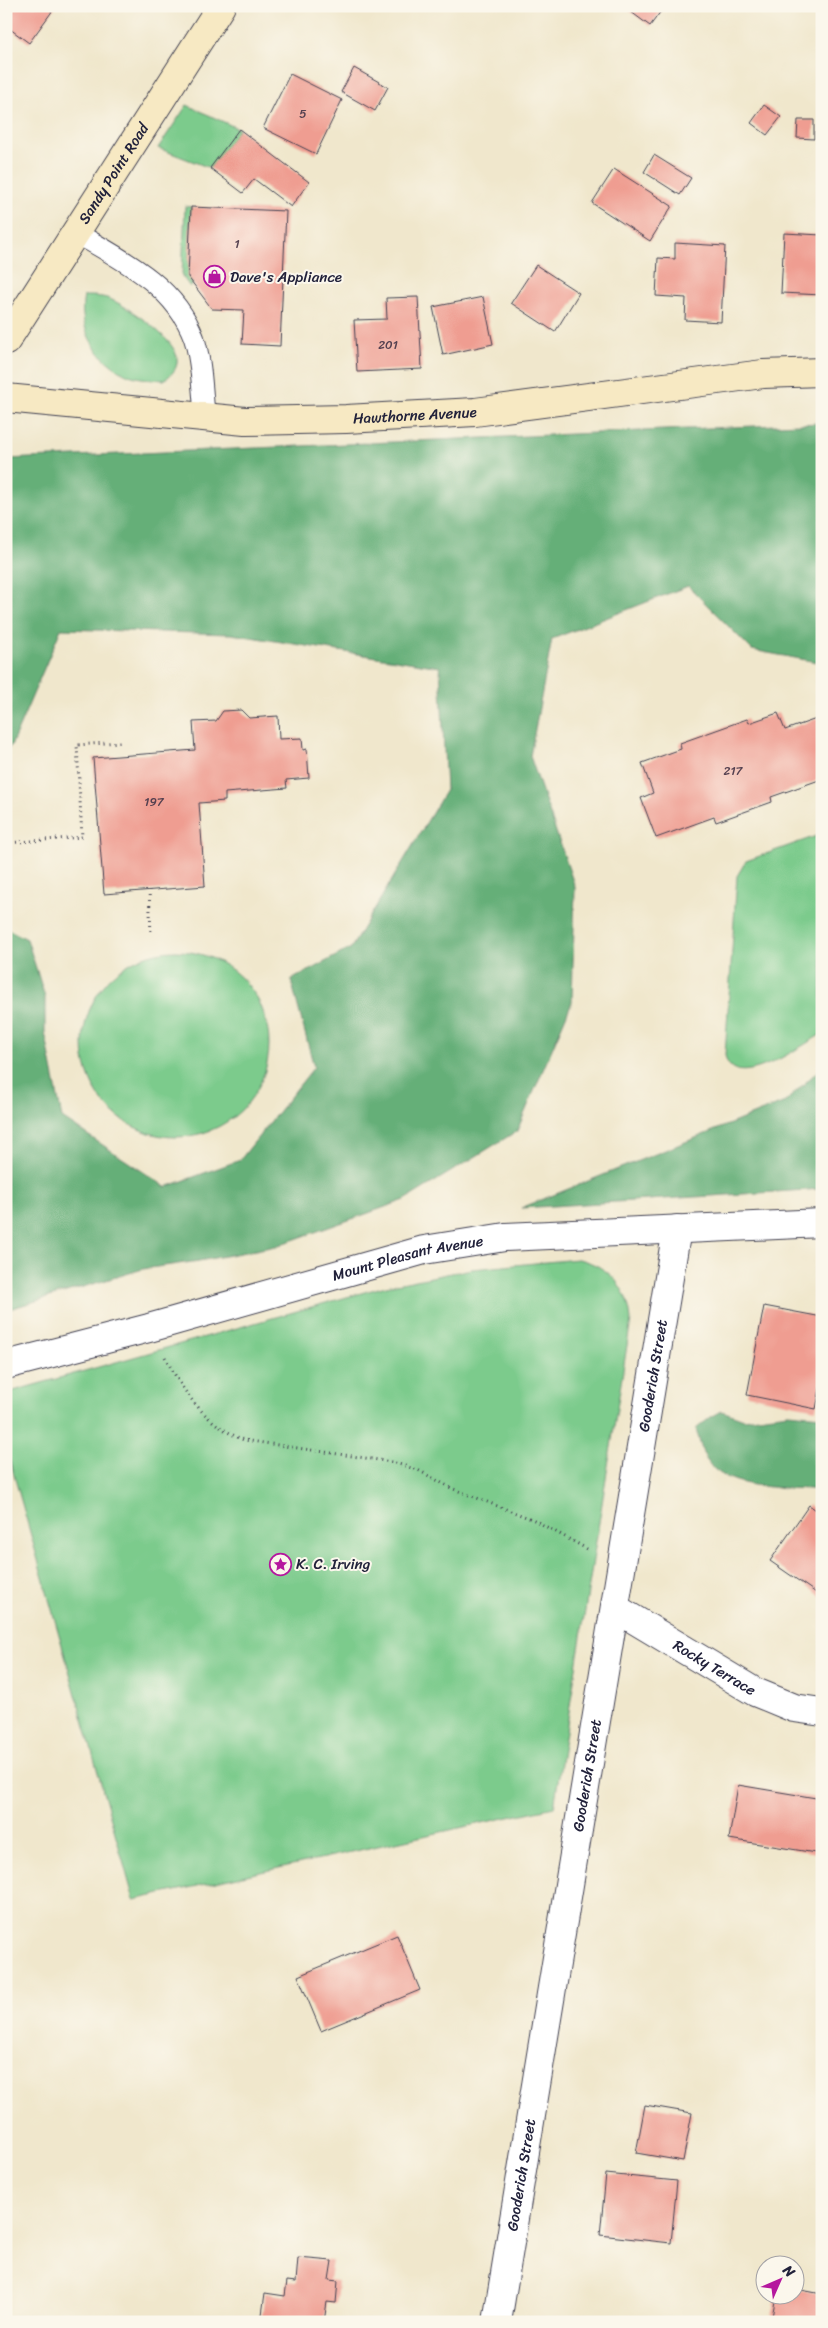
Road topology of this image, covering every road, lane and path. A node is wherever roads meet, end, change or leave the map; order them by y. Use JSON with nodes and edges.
{"nodes":[{"id":1,"x":221,"y":6,"type":"edge"},
{"id":2,"x":76,"y":232,"type":"junction"},
{"id":3,"x":6,"y":341,"type":"edge"},
{"id":4,"x":822,"y":372,"type":"edge"},
{"id":5,"x":6,"y":398,"type":"edge"},
{"id":6,"x":204,"y":418,"type":"junction"},
{"id":7,"x":120,"y":742,"type":"dead end"},
{"id":8,"x":6,"y":843,"type":"edge"},
{"id":9,"x":149,"y":890,"type":"dead end"},
{"id":10,"x":151,"y":934,"type":"dead end"},
{"id":11,"x":822,"y":1222,"type":"edge"},
{"id":12,"x":677,"y":1228,"type":"junction"},
{"id":13,"x":149,"y":1328,"type":"junction"},
{"id":14,"x":6,"y":1365,"type":"edge"},
{"id":15,"x":621,"y":1567,"type":"junction"},
{"id":16,"x":614,"y":1608,"type":"junction"},
{"id":17,"x":822,"y":1712,"type":"edge"},
{"id":18,"x":497,"y":2322,"type":"edge"}],
"edges":[{"from":1,"to":2,"type":"street","name":"Sandy Point Road"},
{"from":2,"to":3,"type":"street","name":"Sandy Point Road"},
{"from":2,"to":6,"type":"lane"},
{"from":4,"to":6,"type":"street","name":"Hawthorne Avenue"},
{"from":5,"to":6,"type":"street","name":"Hawthorne Avenue"},
{"from":7,"to":8,"type":"path"},
{"from":9,"to":10,"type":"path"},
{"from":11,"to":12,"type":"street","name":"Mount Pleasant Avenue"},
{"from":12,"to":13,"type":"street","name":"Mount Pleasant Avenue"},
{"from":12,"to":15,"type":"street","name":"Gooderich Street"},
{"from":13,"to":14,"type":"street","name":"Mount Pleasant Avenue"},
{"from":13,"to":15,"type":"path"},
{"from":15,"to":16,"type":"street","name":"Gooderich Street"},
{"from":16,"to":17,"type":"street","name":"Rocky Terrace"},
{"from":16,"to":18,"type":"street","name":"Gooderich Street"}]}
